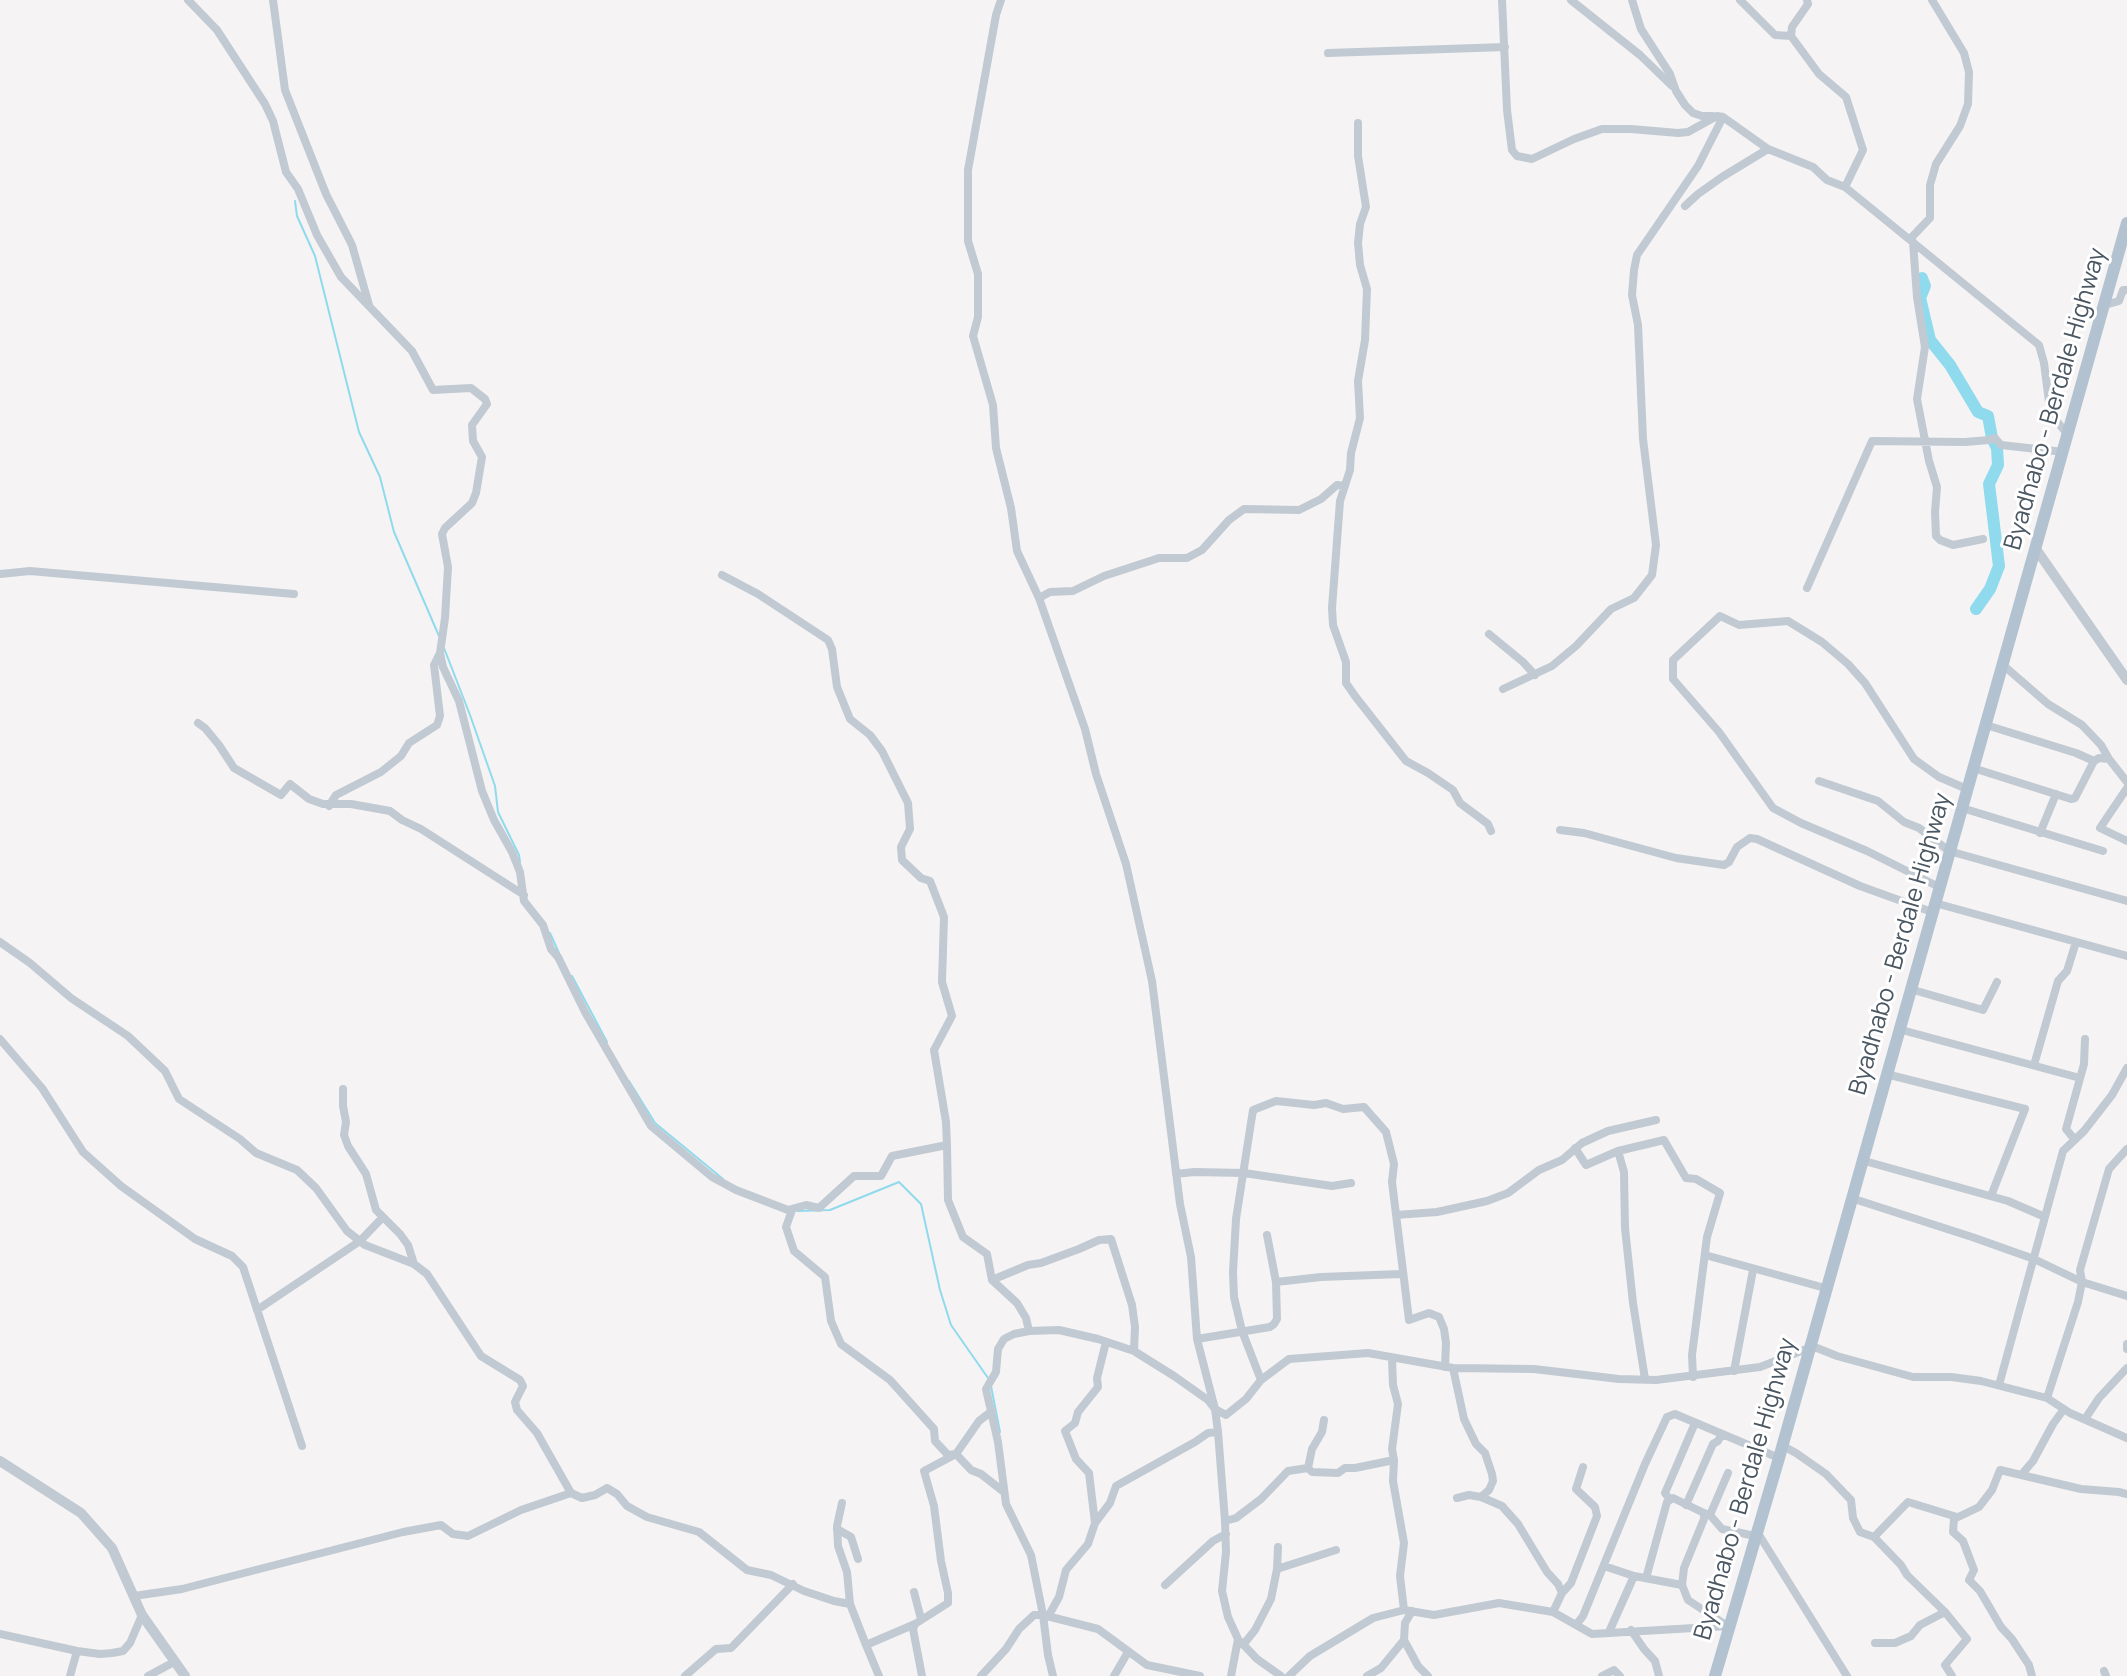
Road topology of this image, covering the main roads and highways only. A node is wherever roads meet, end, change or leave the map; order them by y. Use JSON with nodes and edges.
{"nodes":[{"id":1,"x":2127,"y":223,"type":"edge"},
{"id":2,"x":2124,"y":244,"type":"edge"},
{"id":3,"x":1715,"y":1676,"type":"edge"}],
"edges":[{"from":1,"to":2,"type":"main road","name":"Byadhabo - Berdale Highway"},
{"from":2,"to":3,"type":"main road","name":"Byadhabo - Berdale Highway"}]}
